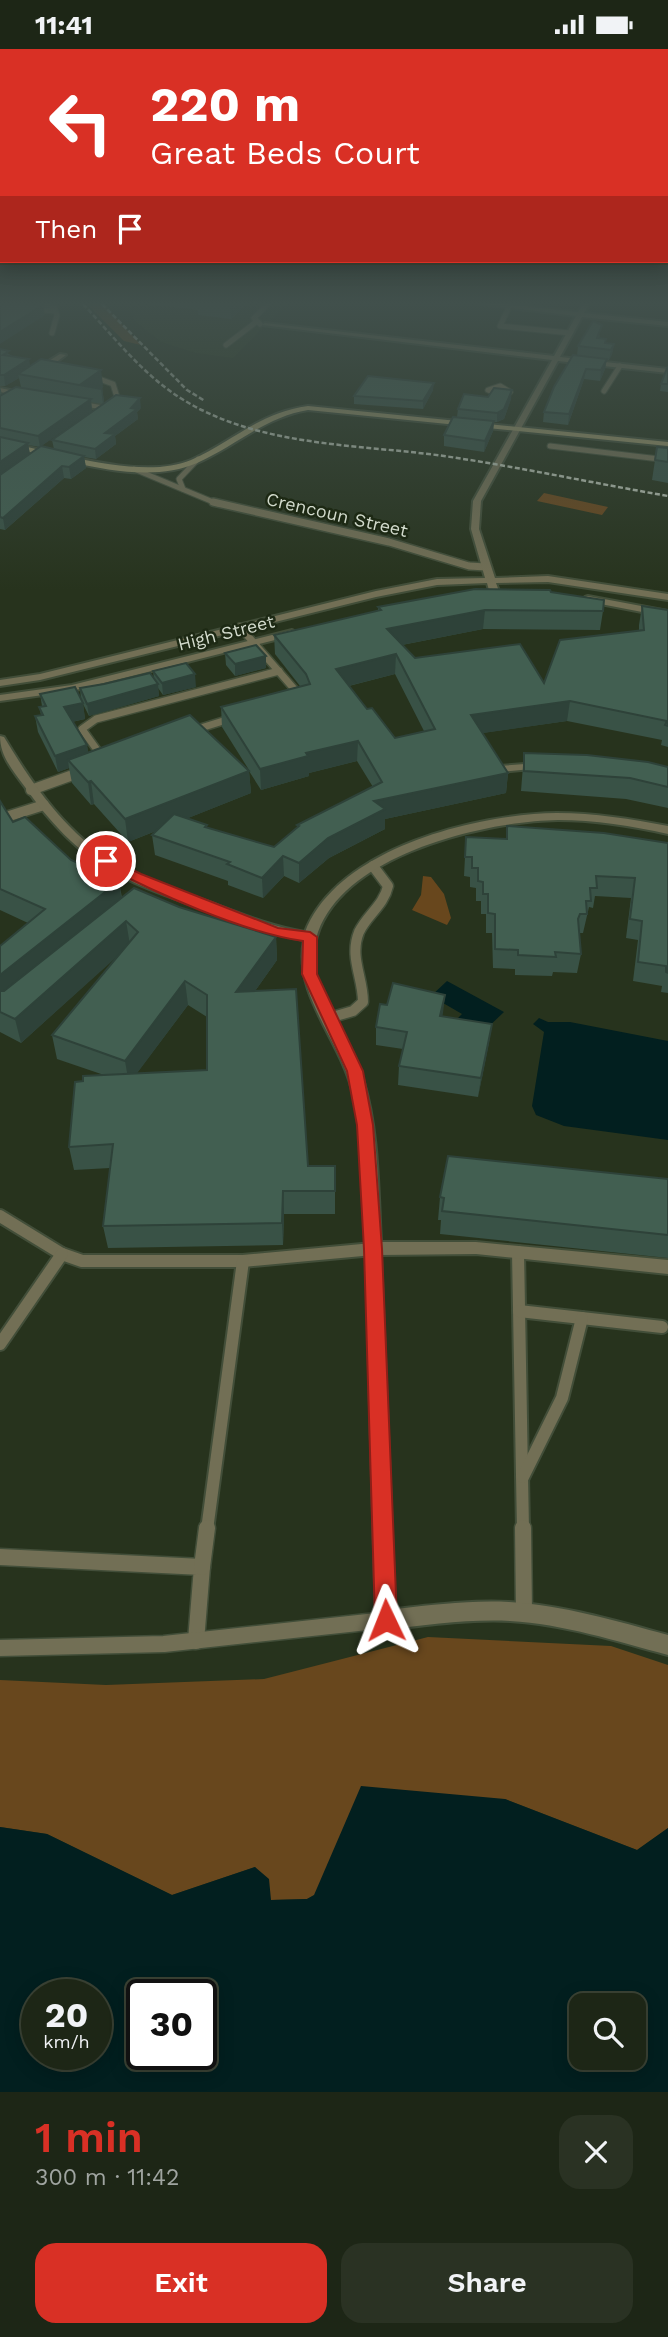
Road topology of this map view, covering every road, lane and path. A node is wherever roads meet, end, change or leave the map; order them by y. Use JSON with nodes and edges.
{"nodes":[{"id":1,"x":115,"y":399,"type":"edge"},
{"id":2,"x":533,"y":399,"type":"edge"},
{"id":3,"x":68,"y":401,"type":"edge"},
{"id":4,"x":106,"y":408,"type":"junction"},
{"id":5,"x":95,"y":415,"type":"edge"},
{"id":6,"x":517,"y":428,"type":"junction"},
{"id":7,"x":0,"y":443,"type":"edge"},
{"id":8,"x":54,"y":444,"type":"edge"},
{"id":9,"x":668,"y":444,"type":"edge"},
{"id":10,"x":550,"y":446,"type":"dead end"},
{"id":11,"x":44,"y":452,"type":"junction"},
{"id":12,"x":33,"y":459,"type":"edge"},
{"id":13,"x":198,"y":459,"type":"junction"},
{"id":14,"x":668,"y":460,"type":"edge"},
{"id":15,"x":134,"y":469,"type":"junction"},
{"id":16,"x":183,"y":489,"type":"junction"},
{"id":17,"x":486,"y":567,"type":"junction"},
{"id":18,"x":490,"y":579,"type":"junction"},
{"id":19,"x":495,"y":594,"type":"junction"},
{"id":20,"x":509,"y":594,"type":"edge"},
{"id":21,"x":483,"y":595,"type":"edge"},
{"id":22,"x":573,"y":597,"type":"edge"},
{"id":23,"x":668,"y":597,"type":"edge"},
{"id":24,"x":668,"y":614,"type":"edge"},
{"id":25,"x":240,"y":627,"type":"junction"},
{"id":26,"x":303,"y":630,"type":"edge"},
{"id":27,"x":253,"y":642,"type":"junction"},
{"id":28,"x":279,"y":671,"type":"junction"},
{"id":29,"x":0,"y":684,"type":"edge"},
{"id":30,"x":0,"y":698,"type":"edge"},
{"id":31,"x":289,"y":702,"type":"edge"},
{"id":32,"x":250,"y":713,"type":"edge"},
{"id":33,"x":184,"y":733,"type":"edge"},
{"id":34,"x":0,"y":739,"type":"edge"},
{"id":35,"x":119,"y":758,"type":"edge"},
{"id":36,"x":106,"y":762,"type":"junction"},
{"id":37,"x":551,"y":766,"type":"edge"},
{"id":38,"x":499,"y":769,"type":"edge"},
{"id":39,"x":32,"y":790,"type":"junction"},
{"id":40,"x":44,"y":805,"type":"junction"},
{"id":41,"x":6,"y":817,"type":"edge"},
{"id":42,"x":668,"y":830,"type":"edge"},
{"id":43,"x":373,"y":866,"type":"junction"},
{"id":44,"x":158,"y":886,"type":"junction"},
{"id":45,"x":145,"y":896,"type":"edge"},
{"id":46,"x":310,"y":937,"type":"junction"},
{"id":47,"x":328,"y":1018,"type":"junction"},
{"id":48,"x":0,"y":1216,"type":"edge"},
{"id":49,"x":373,"y":1249,"type":"junction"},
{"id":50,"x":518,"y":1252,"type":"junction"},
{"id":51,"x":62,"y":1254,"type":"junction"},
{"id":52,"x":243,"y":1261,"type":"junction"},
{"id":53,"x":668,"y":1267,"type":"edge"},
{"id":54,"x":519,"y":1311,"type":"junction"},
{"id":55,"x":582,"y":1318,"type":"junction"},
{"id":56,"x":662,"y":1327,"type":"dead end"},
{"id":57,"x":0,"y":1344,"type":"edge"},
{"id":58,"x":522,"y":1479,"type":"junction"},
{"id":59,"x":0,"y":1557,"type":"edge"},
{"id":60,"x":202,"y":1567,"type":"junction"},
{"id":61,"x":524,"y":1613,"type":"junction"},
{"id":62,"x":386,"y":1620,"type":"junction"},
{"id":63,"x":196,"y":1641,"type":"junction"},
{"id":64,"x":668,"y":1645,"type":"edge"},
{"id":65,"x":0,"y":1648,"type":"edge"}],
"edges":[{"from":1,"to":4,"type":"lane"},
{"from":2,"to":6,"type":"street"},
{"from":3,"to":4,"type":"street"},
{"from":4,"to":5,"type":"street"},
{"from":6,"to":9,"type":"street"},
{"from":6,"to":13,"type":"street"},
{"from":6,"to":17,"type":"street"},
{"from":7,"to":11,"type":"street"},
{"from":8,"to":11,"type":"street"},
{"from":10,"to":14,"type":"lane"},
{"from":11,"to":12,"type":"street"},
{"from":11,"to":15,"type":"street"},
{"from":13,"to":15,"type":"street"},
{"from":13,"to":16,"type":"lane"},
{"from":15,"to":16,"type":"lane","name":"Crencoun Street"},
{"from":16,"to":17,"type":"lane","name":"Crencoun Street"},
{"from":17,"to":18,"type":"street"},
{"from":18,"to":19,"type":"street"},
{"from":18,"to":23,"type":"street","name":"High Street"},
{"from":18,"to":25,"type":"street","name":"High Street"},
{"from":19,"to":20,"type":"street"},
{"from":19,"to":21,"type":"street"},
{"from":22,"to":24,"type":"street"},
{"from":25,"to":27,"type":"lane"},
{"from":25,"to":29,"type":"street","name":"High Street"},
{"from":26,"to":27,"type":"street","name":"High Street"},
{"from":27,"to":28,"type":"lane"},
{"from":27,"to":30,"type":"street","name":"High Street"},
{"from":28,"to":31,"type":"lane"},
{"from":28,"to":36,"type":"lane"},
{"from":32,"to":33,"type":"lane"},
{"from":34,"to":39,"type":"street"},
{"from":35,"to":36,"type":"lane"},
{"from":36,"to":39,"type":"lane"},
{"from":37,"to":38,"type":"street"},
{"from":39,"to":40,"type":"street"},
{"from":40,"to":41,"type":"lane"},
{"from":40,"to":44,"type":"street"},
{"from":42,"to":43,"type":"street"},
{"from":43,"to":46,"type":"street"},
{"from":43,"to":47,"type":"lane"},
{"from":44,"to":45,"type":"lane"},
{"from":44,"to":46,"type":"street"},
{"from":46,"to":47,"type":"street"},
{"from":47,"to":49,"type":"street"},
{"from":48,"to":51,"type":"lane"},
{"from":49,"to":50,"type":"street"},
{"from":49,"to":52,"type":"lane"},
{"from":49,"to":62,"type":"street"},
{"from":50,"to":53,"type":"street"},
{"from":50,"to":54,"type":"lane"},
{"from":51,"to":52,"type":"lane"},
{"from":51,"to":57,"type":"lane"},
{"from":52,"to":60,"type":"lane"},
{"from":54,"to":55,"type":"lane"},
{"from":54,"to":58,"type":"lane"},
{"from":55,"to":56,"type":"lane"},
{"from":55,"to":58,"type":"lane"},
{"from":58,"to":61,"type":"lane"},
{"from":59,"to":60,"type":"lane"},
{"from":60,"to":63,"type":"lane"},
{"from":61,"to":62,"type":"street"},
{"from":61,"to":64,"type":"street"},
{"from":62,"to":63,"type":"lane"},
{"from":63,"to":65,"type":"lane"}]}
